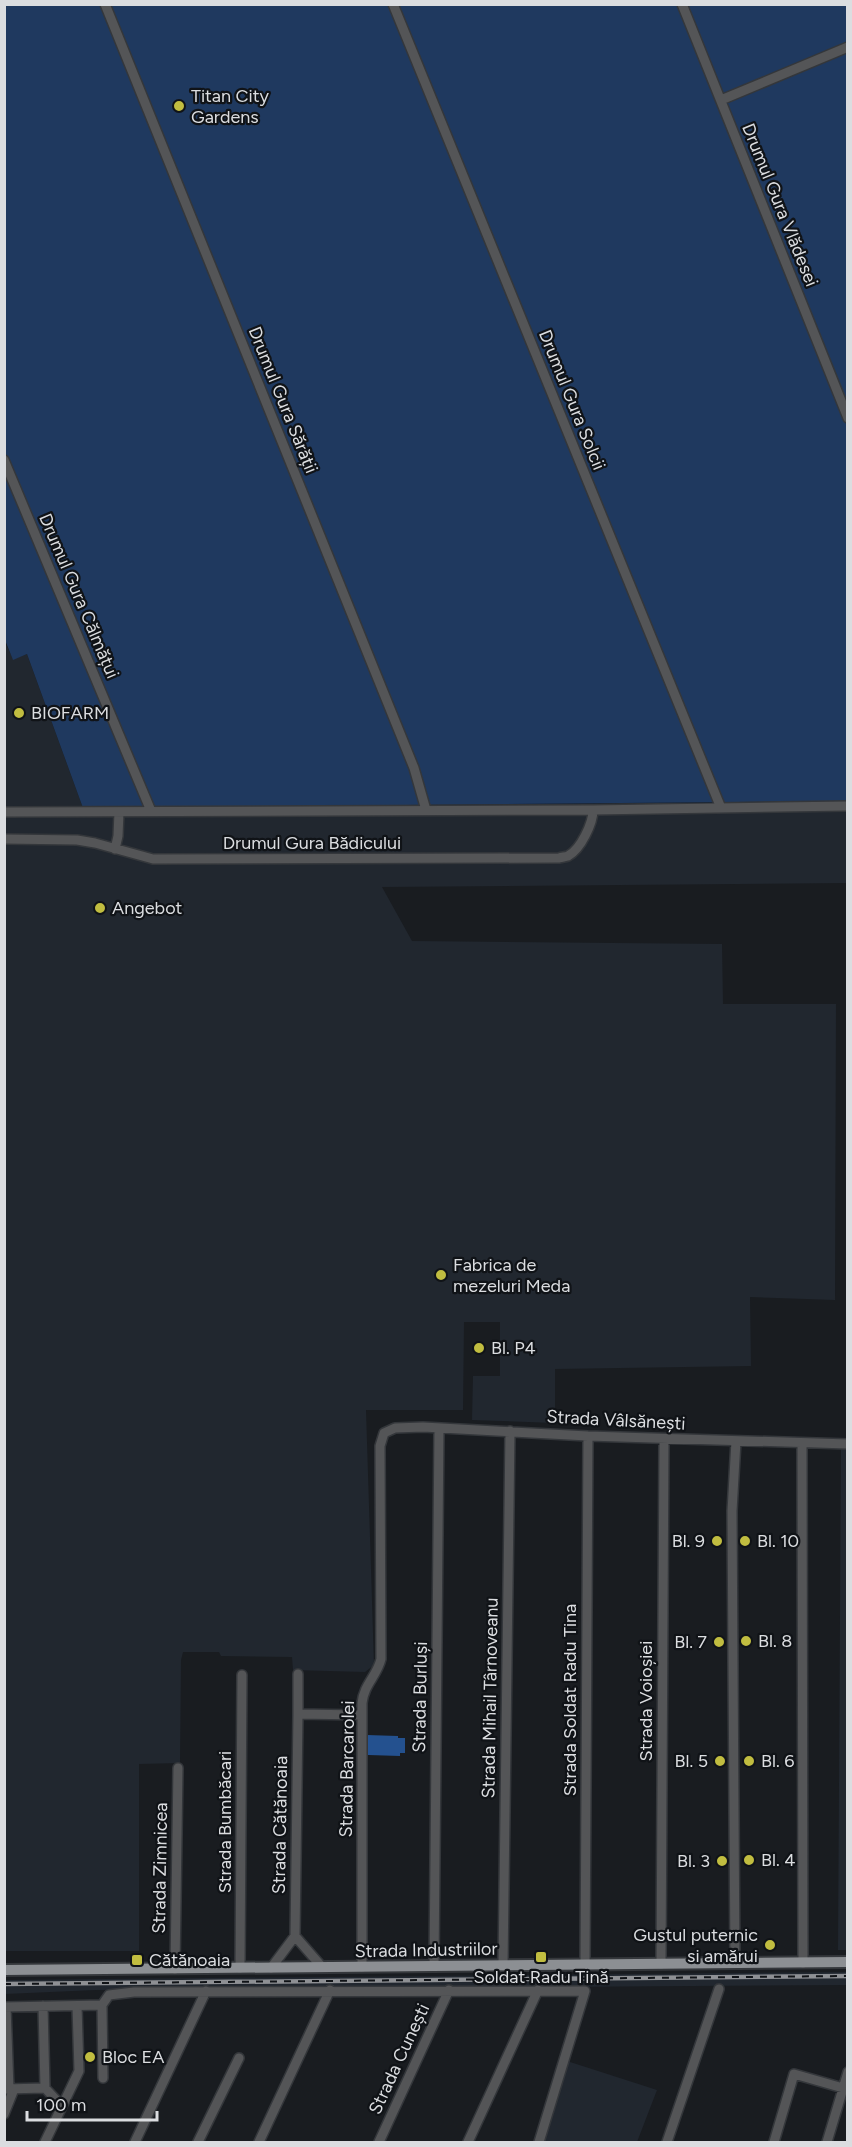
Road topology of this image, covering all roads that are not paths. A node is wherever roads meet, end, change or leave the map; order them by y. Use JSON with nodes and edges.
{"nodes":[{"id":1,"x":105,"y":4,"type":"edge"},
{"id":2,"x":393,"y":4,"type":"edge"},
{"id":3,"x":682,"y":4,"type":"edge"},
{"id":4,"x":848,"y":47,"type":"edge"},
{"id":5,"x":721,"y":100,"type":"junction"},
{"id":6,"x":848,"y":418,"type":"edge"},
{"id":7,"x":4,"y":460,"type":"edge"},
{"id":8,"x":848,"y":806,"type":"edge"},
{"id":9,"x":721,"y":808,"type":"junction"},
{"id":10,"x":426,"y":810,"type":"junction"},
{"id":11,"x":593,"y":810,"type":"junction"},
{"id":12,"x":151,"y":811,"type":"junction"},
{"id":13,"x":4,"y":812,"type":"edge"},
{"id":14,"x":119,"y":812,"type":"junction"},
{"id":15,"x":4,"y":839,"type":"edge"},
{"id":16,"x":115,"y":849,"type":"junction"},
{"id":17,"x":439,"y":1428,"type":"junction"},
{"id":18,"x":510,"y":1431,"type":"junction"},
{"id":19,"x":384,"y":1433,"type":"joint"},
{"id":20,"x":588,"y":1436,"type":"junction"},
{"id":21,"x":664,"y":1438,"type":"junction"},
{"id":22,"x":736,"y":1441,"type":"junction"},
{"id":23,"x":802,"y":1443,"type":"junction"},
{"id":24,"x":848,"y":1444,"type":"edge"},
{"id":25,"x":298,"y":1674,"type":"dead end"},
{"id":26,"x":242,"y":1675,"type":"dead end"},
{"id":27,"x":298,"y":1714,"type":"junction"},
{"id":28,"x":362,"y":1715,"type":"junction"},
{"id":29,"x":178,"y":1768,"type":"dead end"},
{"id":30,"x":295,"y":1936,"type":"junction"},
{"id":31,"x":848,"y":1962,"type":"edge"},
{"id":32,"x":735,"y":1963,"type":"junction"},
{"id":33,"x":803,"y":1963,"type":"junction"},
{"id":34,"x":661,"y":1964,"type":"junction"},
{"id":35,"x":585,"y":1965,"type":"junction"},
{"id":36,"x":434,"y":1966,"type":"junction"},
{"id":37,"x":503,"y":1966,"type":"junction"},
{"id":38,"x":322,"y":1967,"type":"junction"},
{"id":39,"x":363,"y":1967,"type":"junction"},
{"id":40,"x":240,"y":1968,"type":"junction"},
{"id":41,"x":272,"y":1968,"type":"junction"},
{"id":42,"x":175,"y":1969,"type":"junction"},
{"id":43,"x":4,"y":1971,"type":"edge"},
{"id":44,"x":719,"y":1989,"type":"dead end"},
{"id":45,"x":330,"y":1990,"type":"junction"},
{"id":46,"x":449,"y":1990,"type":"junction"},
{"id":47,"x":537,"y":1990,"type":"junction"},
{"id":48,"x":206,"y":1991,"type":"junction"},
{"id":49,"x":102,"y":2005,"type":"junction"},
{"id":50,"x":43,"y":2006,"type":"junction"},
{"id":51,"x":77,"y":2006,"type":"junction"},
{"id":52,"x":5,"y":2007,"type":"edge"},
{"id":53,"x":239,"y":2058,"type":"dead end"},
{"id":54,"x":848,"y":2072,"type":"edge"},
{"id":55,"x":103,"y":2078,"type":"dead end"},
{"id":56,"x":45,"y":2088,"type":"junction"},
{"id":57,"x":843,"y":2088,"type":"junction"},
{"id":58,"x":9,"y":2089,"type":"edge"},
{"id":59,"x":62,"y":2105,"type":"junction"},
{"id":60,"x":4,"y":2114,"type":"edge"},
{"id":61,"x":45,"y":2142,"type":"edge"},
{"id":62,"x":135,"y":2142,"type":"edge"},
{"id":63,"x":198,"y":2142,"type":"edge"},
{"id":64,"x":259,"y":2142,"type":"edge"},
{"id":65,"x":379,"y":2142,"type":"edge"},
{"id":66,"x":468,"y":2142,"type":"edge"},
{"id":67,"x":539,"y":2142,"type":"edge"},
{"id":68,"x":667,"y":2142,"type":"edge"},
{"id":69,"x":774,"y":2142,"type":"edge"},
{"id":70,"x":827,"y":2142,"type":"edge"}],
"edges":[{"from":1,"to":10,"type":"street","name":"Drumul Gura Sărății"},
{"from":2,"to":9,"type":"street","name":"Drumul Gura Solcii"},
{"from":3,"to":5,"type":"street","name":"Drumul Gura Vlădesei"},
{"from":4,"to":5,"type":"street"},
{"from":5,"to":6,"type":"street","name":"Drumul Gura Vlădesei"},
{"from":7,"to":12,"type":"street","name":"Drumul Gura Călmățui"},
{"from":8,"to":9,"type":"street","name":"Drumul Gura Bădicului"},
{"from":9,"to":11,"type":"street","name":"Drumul Gura Bădicului"},
{"from":10,"to":11,"type":"street","name":"Drumul Gura Bădicului"},
{"from":10,"to":12,"type":"street","name":"Drumul Gura Bădicului"},
{"from":11,"to":16,"type":"street","name":"Drumul Gura Bădicului"},
{"from":12,"to":14,"type":"street","name":"Drumul Gura Bădicului"},
{"from":13,"to":14,"type":"street","name":"Drumul Gura Bădicului"},
{"from":14,"to":16,"type":"street"},
{"from":15,"to":16,"type":"street","name":"Drumul Gura Bădicului"},
{"from":17,"to":18,"type":"street","name":"Strada Vâlsănești"},
{"from":17,"to":19,"type":"street","name":"Strada Vâlsănești"},
{"from":17,"to":36,"type":"street","name":"Strada Burluși"},
{"from":18,"to":20,"type":"street","name":"Strada Vâlsănești"},
{"from":18,"to":37,"type":"street","name":"Strada Mihail Târnoveanu"},
{"from":19,"to":28,"type":"street","name":"Strada Barcarolei"},
{"from":20,"to":21,"type":"street","name":"Strada Vâlsănești"},
{"from":20,"to":35,"type":"street","name":"Strada Soldat Radu Tina"},
{"from":21,"to":22,"type":"street","name":"Strada Vâlsănești"},
{"from":21,"to":34,"type":"street","name":"Strada Voioșiei"},
{"from":22,"to":23,"type":"street","name":"Strada Vâlsănești"},
{"from":22,"to":32,"type":"street"},
{"from":23,"to":24,"type":"street","name":"Strada Vâlsănești"},
{"from":23,"to":33,"type":"street"},
{"from":25,"to":27,"type":"street","name":"Strada Cătănoaia"},
{"from":26,"to":40,"type":"street","name":"Strada Bumbăcari"},
{"from":27,"to":28,"type":"street"},
{"from":27,"to":30,"type":"street","name":"Strada Cătănoaia"},
{"from":28,"to":39,"type":"street","name":"Strada Barcarolei"},
{"from":29,"to":42,"type":"street","name":"Strada Zimnicea"},
{"from":30,"to":38,"type":"street"},
{"from":30,"to":41,"type":"street"},
{"from":31,"to":33,"type":"main road","name":"Strada Industriilor"},
{"from":32,"to":33,"type":"main road","name":"Strada Industriilor"},
{"from":32,"to":34,"type":"main road","name":"Strada Industriilor"},
{"from":34,"to":35,"type":"main road","name":"Strada Industriilor"},
{"from":35,"to":37,"type":"main road","name":"Strada Industriilor"},
{"from":36,"to":37,"type":"main road","name":"Strada Industriilor"},
{"from":36,"to":39,"type":"main road","name":"Strada Industriilor"},
{"from":38,"to":39,"type":"main road","name":"Strada Industriilor"},
{"from":38,"to":41,"type":"main road","name":"Strada Industriilor"},
{"from":40,"to":41,"type":"main road","name":"Strada Industriilor"},
{"from":40,"to":42,"type":"main road","name":"Strada Industriilor"},
{"from":42,"to":43,"type":"main road","name":"Strada Industriilor"},
{"from":44,"to":68,"type":"street"},
{"from":45,"to":46,"type":"street"},
{"from":45,"to":48,"type":"street"},
{"from":45,"to":64,"type":"street"},
{"from":46,"to":47,"type":"street"},
{"from":46,"to":65,"type":"street","name":"Strada Cunești"},
{"from":47,"to":66,"type":"street"},
{"from":47,"to":67,"type":"street"},
{"from":48,"to":49,"type":"street"},
{"from":48,"to":62,"type":"street"},
{"from":49,"to":51,"type":"street"},
{"from":49,"to":55,"type":"street"},
{"from":50,"to":51,"type":"street"},
{"from":50,"to":52,"type":"street"},
{"from":50,"to":56,"type":"street"},
{"from":51,"to":59,"type":"street"},
{"from":52,"to":58,"type":"street"},
{"from":53,"to":63,"type":"street"},
{"from":54,"to":57,"type":"street"},
{"from":56,"to":58,"type":"street"},
{"from":56,"to":59,"type":"street"},
{"from":57,"to":69,"type":"street"},
{"from":57,"to":70,"type":"street"},
{"from":58,"to":60,"type":"street"},
{"from":59,"to":61,"type":"street"}]}
